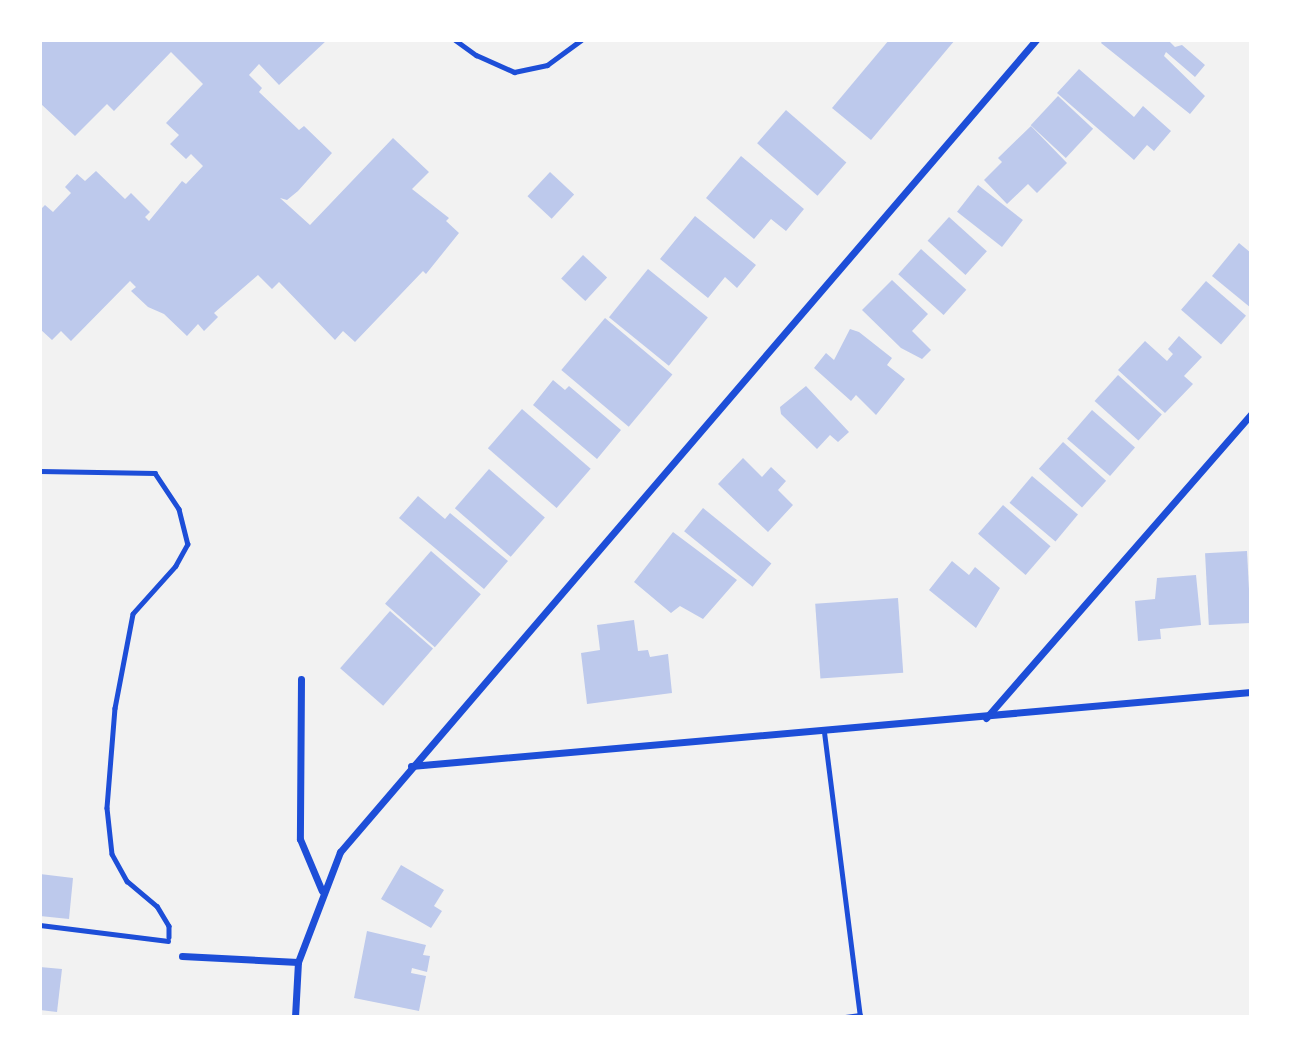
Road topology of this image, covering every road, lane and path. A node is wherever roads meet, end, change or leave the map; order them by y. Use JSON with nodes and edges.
{"nodes":[{"id":1,"x":455,"y":40,"type":"edge"},
{"id":2,"x":581,"y":40,"type":"edge"},
{"id":3,"x":1036,"y":40,"type":"edge"},
{"id":4,"x":1251,"y":414,"type":"edge"},
{"id":5,"x":40,"y":471,"type":"edge"},
{"id":6,"x":301,"y":679,"type":"dead end"},
{"id":7,"x":1251,"y":692,"type":"edge"},
{"id":8,"x":986,"y":718,"type":"junction"},
{"id":9,"x":824,"y":732,"type":"junction"},
{"id":10,"x":411,"y":766,"type":"junction"},
{"id":11,"x":322,"y":891,"type":"junction"},
{"id":12,"x":40,"y":925,"type":"edge"},
{"id":13,"x":169,"y":942,"type":"junction"},
{"id":14,"x":182,"y":956,"type":"joint"},
{"id":15,"x":298,"y":962,"type":"junction"},
{"id":16,"x":295,"y":1017,"type":"edge"},
{"id":17,"x":845,"y":1017,"type":"edge"}],
"edges":[{"from":1,"to":2,"type":"lane"},
{"from":3,"to":10,"type":"street"},
{"from":4,"to":8,"type":"street"},
{"from":5,"to":13,"type":"path"},
{"from":6,"to":11,"type":"street"},
{"from":7,"to":8,"type":"street"},
{"from":8,"to":9,"type":"street"},
{"from":9,"to":10,"type":"street"},
{"from":9,"to":17,"type":"lane"},
{"from":10,"to":11,"type":"street"},
{"from":11,"to":15,"type":"street"},
{"from":12,"to":13,"type":"path"},
{"from":13,"to":14,"type":"path"},
{"from":14,"to":15,"type":"street"},
{"from":15,"to":16,"type":"street"}]}
